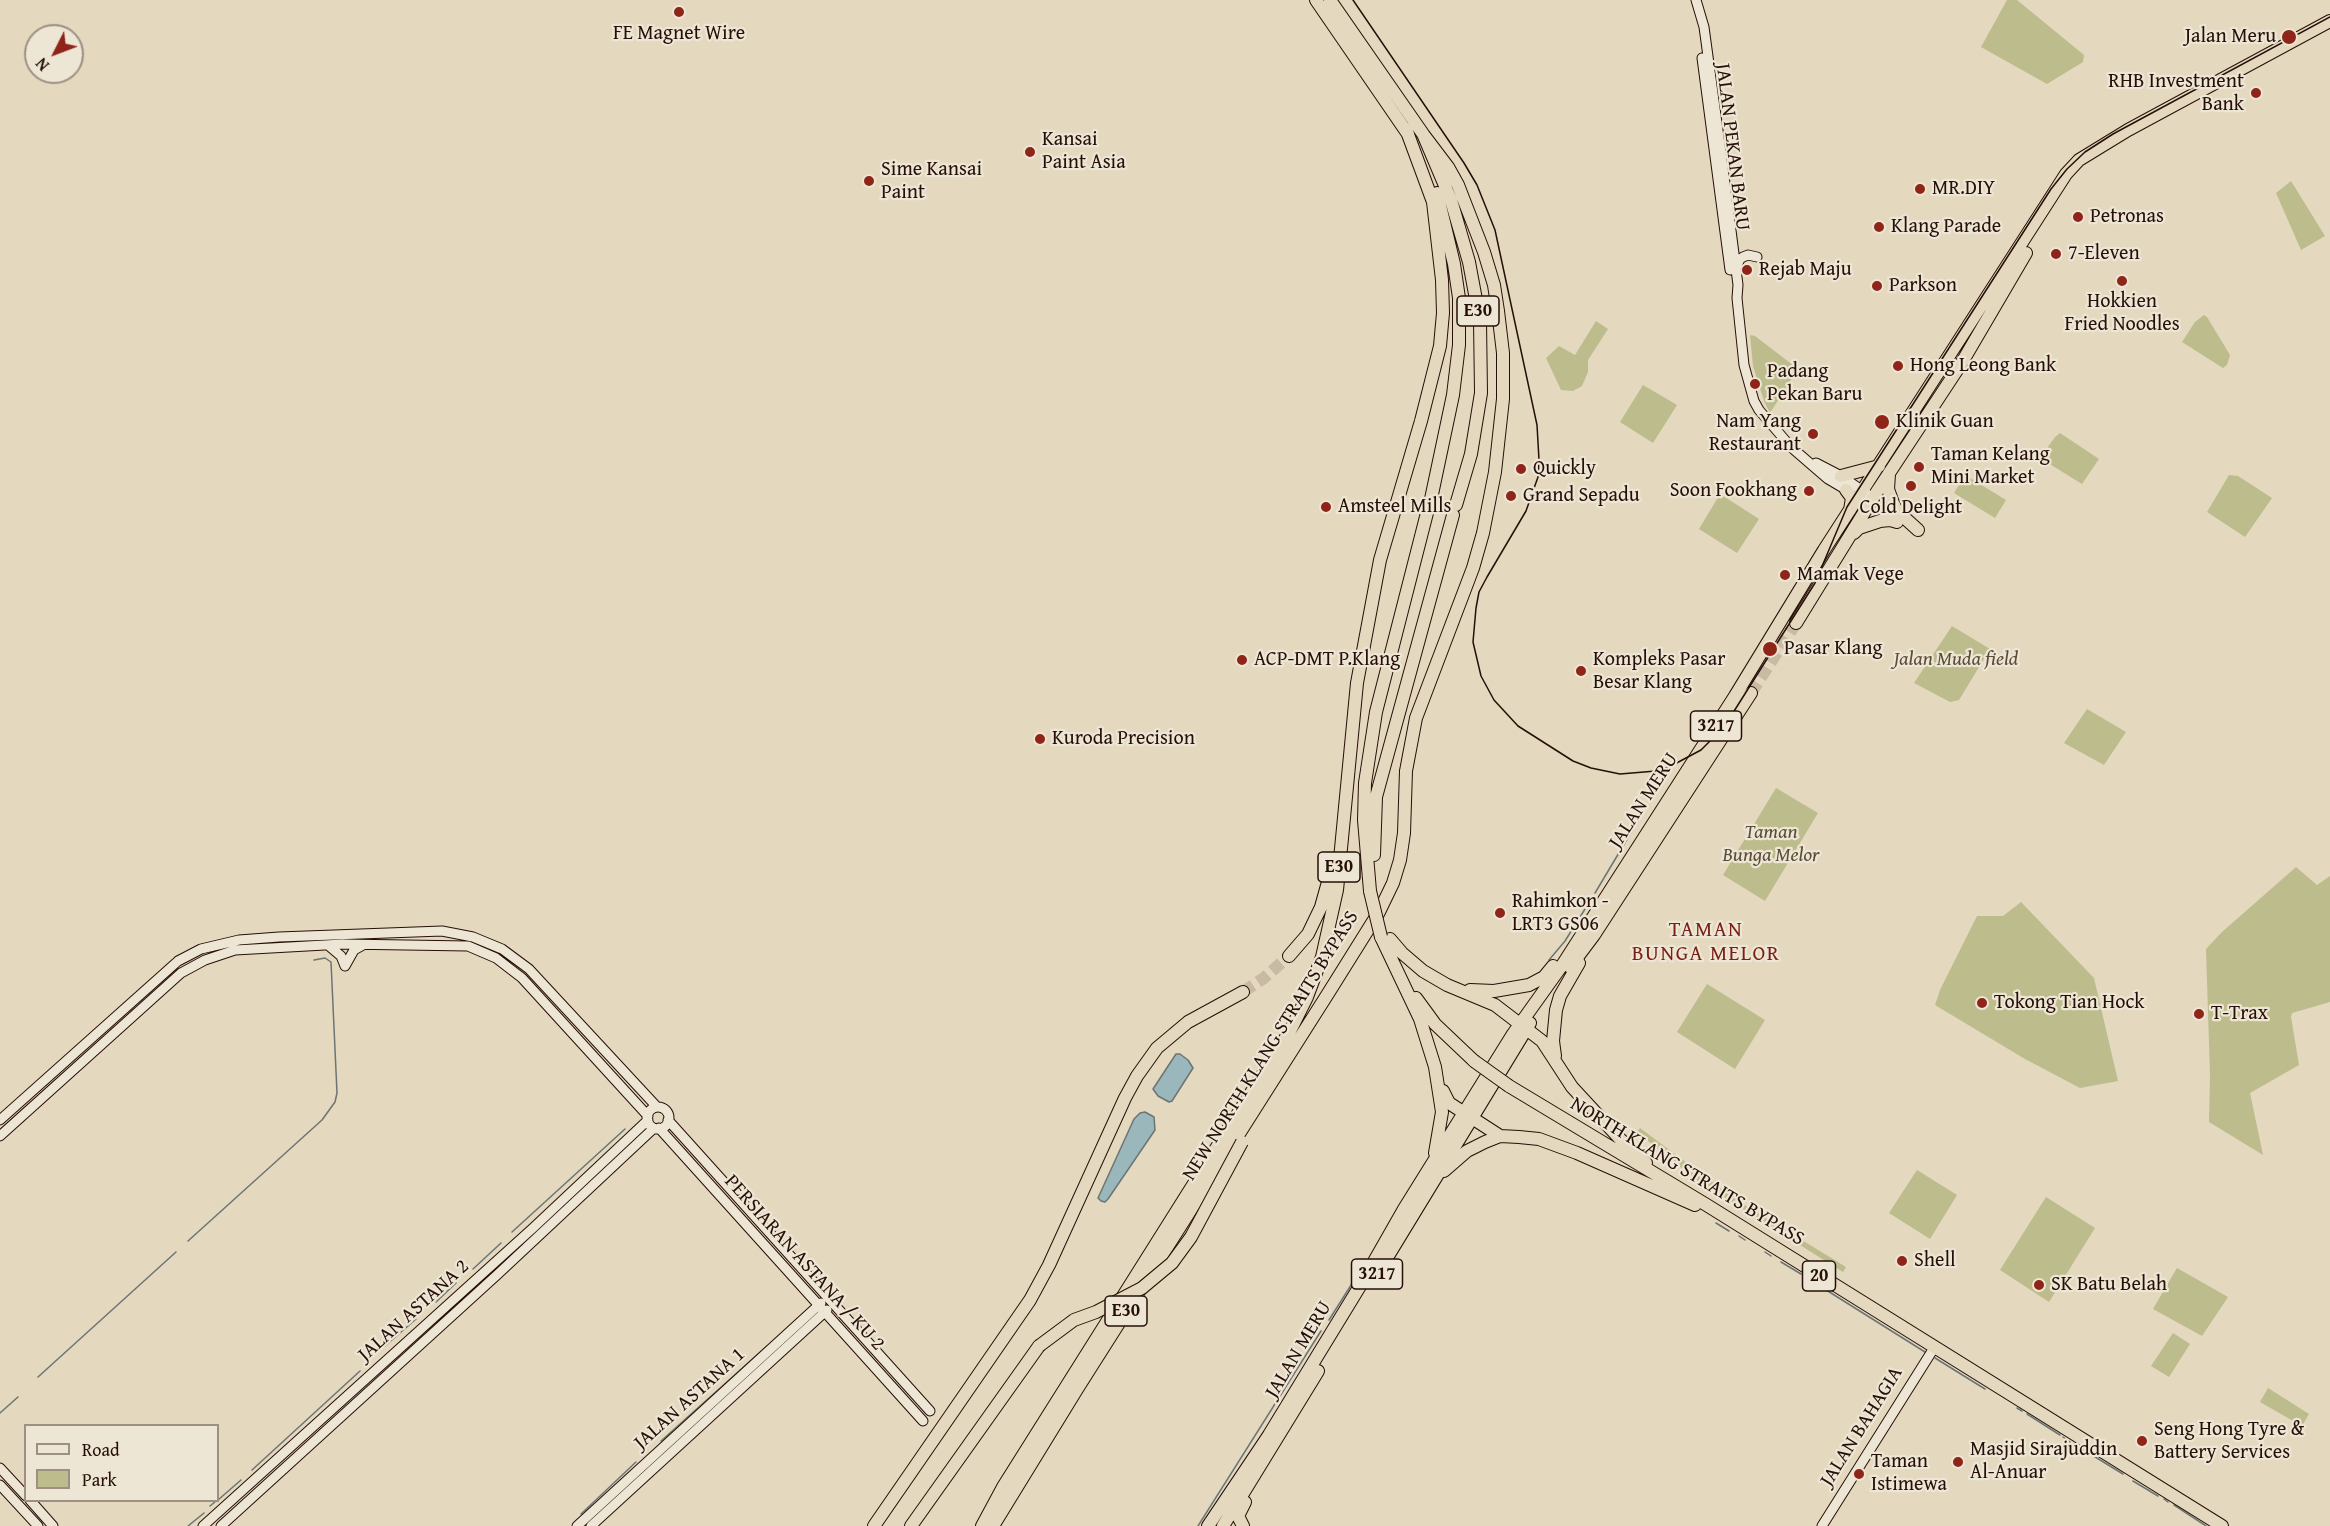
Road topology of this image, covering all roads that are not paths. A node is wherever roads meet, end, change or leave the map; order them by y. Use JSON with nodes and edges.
{"nodes":[{"id":1,"x":1316,"y":0,"type":"edge"},
{"id":2,"x":1331,"y":0,"type":"edge"},
{"id":3,"x":1695,"y":0,"type":"edge"},
{"id":4,"x":2330,"y":21,"type":"edge"},
{"id":5,"x":2330,"y":26,"type":"edge"},
{"id":6,"x":1406,"y":129,"type":"junction"},
{"id":7,"x":1423,"y":134,"type":"junction"},
{"id":8,"x":1756,"y":257,"type":"dead end"},
{"id":9,"x":1736,"y":271,"type":"junction"},
{"id":10,"x":1737,"y":298,"type":"junction"},
{"id":11,"x":1992,"y":312,"type":"junction"},
{"id":12,"x":1939,"y":371,"type":"junction"},
{"id":13,"x":1904,"y":451,"type":"junction"},
{"id":14,"x":1805,"y":458,"type":"junction"},
{"id":15,"x":1879,"y":466,"type":"junction"},
{"id":16,"x":1841,"y":476,"type":"junction"},
{"id":17,"x":1846,"y":490,"type":"junction"},
{"id":18,"x":1866,"y":498,"type":"junction"},
{"id":19,"x":1430,"y":504,"type":"joint"},
{"id":20,"x":1850,"y":511,"type":"junction"},
{"id":21,"x":1897,"y":522,"type":"dead end"},
{"id":22,"x":1918,"y":530,"type":"dead end"},
{"id":23,"x":1850,"y":536,"type":"junction"},
{"id":24,"x":1796,"y":623,"type":"tunnel mouth"},
{"id":25,"x":1751,"y":693,"type":"tunnel mouth"},
{"id":26,"x":1345,"y":791,"type":"junction"},
{"id":27,"x":1373,"y":890,"type":"junction"},
{"id":28,"x":1592,"y":930,"type":"junction"},
{"id":29,"x":417,"y":932,"type":"junction"},
{"id":30,"x":1386,"y":936,"type":"junction"},
{"id":31,"x":283,"y":937,"type":"junction"},
{"id":32,"x":344,"y":944,"type":"junction"},
{"id":33,"x":366,"y":944,"type":"junction"},
{"id":34,"x":328,"y":945,"type":"junction"},
{"id":35,"x":1289,"y":956,"type":"tunnel mouth"},
{"id":36,"x":1389,"y":956,"type":"junction"},
{"id":37,"x":1457,"y":989,"type":"junction"},
{"id":38,"x":1243,"y":992,"type":"tunnel mouth"},
{"id":39,"x":1421,"y":1005,"type":"junction"},
{"id":40,"x":1523,"y":1027,"type":"junction"},
{"id":41,"x":1436,"y":1067,"type":"junction"},
{"id":42,"x":1558,"y":1067,"type":"junction"},
{"id":43,"x":1263,"y":1098,"type":"junction"},
{"id":44,"x":657,"y":1107,"type":"junction"},
{"id":45,"x":1468,"y":1115,"type":"junction"},
{"id":46,"x":648,"y":1118,"type":"junction"},
{"id":47,"x":0,"y":1120,"type":"edge"},
{"id":48,"x":668,"y":1120,"type":"junction"},
{"id":49,"x":657,"y":1128,"type":"junction"},
{"id":50,"x":1500,"y":1136,"type":"junction"},
{"id":51,"x":0,"y":1137,"type":"edge"},
{"id":52,"x":1428,"y":1171,"type":"junction"},
{"id":53,"x":1425,"y":1193,"type":"junction"},
{"id":54,"x":1705,"y":1204,"type":"junction"},
{"id":55,"x":533,"y":1228,"type":"junction"},
{"id":56,"x":498,"y":1274,"type":"junction"},
{"id":57,"x":830,"y":1301,"type":"junction"},
{"id":58,"x":449,"y":1304,"type":"junction"},
{"id":59,"x":821,"y":1310,"type":"junction"},
{"id":60,"x":1934,"y":1348,"type":"junction"},
{"id":61,"x":930,"y":1411,"type":"dead end"},
{"id":62,"x":922,"y":1421,"type":"dead end"},
{"id":63,"x":1275,"y":1433,"type":"junction"},
{"id":64,"x":0,"y":1468,"type":"edge"},
{"id":65,"x":0,"y":1485,"type":"edge"},
{"id":66,"x":24,"y":1494,"type":"edge"},
{"id":67,"x":32,"y":1502,"type":"edge"},
{"id":68,"x":1221,"y":1525,"type":"edge"},
{"id":69,"x":38,"y":1526,"type":"edge"},
{"id":70,"x":53,"y":1526,"type":"edge"},
{"id":71,"x":202,"y":1526,"type":"edge"},
{"id":72,"x":221,"y":1526,"type":"edge"},
{"id":73,"x":577,"y":1526,"type":"edge"},
{"id":74,"x":591,"y":1526,"type":"edge"},
{"id":75,"x":874,"y":1526,"type":"edge"},
{"id":76,"x":911,"y":1526,"type":"edge"},
{"id":77,"x":982,"y":1526,"type":"edge"},
{"id":78,"x":993,"y":1526,"type":"edge"},
{"id":79,"x":1243,"y":1526,"type":"edge"},
{"id":80,"x":1822,"y":1526,"type":"edge"},
{"id":81,"x":2222,"y":1526,"type":"edge"}],
"edges":[{"from":1,"to":6,"type":"highway","name":"NEW NORTH KLANG STRAITS BYPASS","number":"E30"},
{"from":2,"to":7,"type":"highway","name":"NORTH KLANG STRAITS BYPASS","number":"E30"},
{"from":3,"to":9,"type":"street","name":"JALAN PEKAN BARU"},
{"from":3,"to":10,"type":"street","name":"JALAN PEKAN BARU"},
{"from":4,"to":12,"type":"highway","name":"JALAN MERU","number":"3217"},
{"from":5,"to":11,"type":"highway","name":"JALAN MERU","number":"3217"},
{"from":6,"to":19,"type":"highway","name":"NEW NORTH KLANG STRAITS BYPASS","number":"E30"},
{"from":6,"to":26,"type":"highway","name":"NEW NORTH KLANG STRAITS BYPASS","number":"E30"},
{"from":7,"to":27,"type":"highway","name":"NORTH KLANG STRAITS BYPASS","number":"E30"},
{"from":7,"to":43,"type":"highway","name":"NEW NORTH KLANG STRAITS BYPASS","number":"E30"},
{"from":8,"to":9,"type":"street"},
{"from":9,"to":10,"type":"street","name":"JALAN PEKAN BARU"},
{"from":10,"to":14,"type":"street","name":"JALAN PEKAN BARU"},
{"from":11,"to":12,"type":"highway"},
{"from":11,"to":13,"type":"highway","name":"JALAN MERU","number":"3217"},
{"from":12,"to":15,"type":"highway","name":"JALAN MERU","number":"3217"},
{"from":13,"to":18,"type":"highway","name":"JALAN MERU","number":"3217"},
{"from":13,"to":22,"type":"highway"},
{"from":14,"to":16,"type":"street","name":"JALAN PEKAN BARU"},
{"from":14,"to":17,"type":"street","name":"JALAN PEKAN BARU"},
{"from":15,"to":16,"type":"highway"},
{"from":15,"to":18,"type":"highway","name":"JALAN MERU","number":"3217"},
{"from":16,"to":18,"type":"street","name":"JALAN PEKAN BARU"},
{"from":17,"to":18,"type":"street","name":"JALAN PEKAN BARU"},
{"from":17,"to":20,"type":"highway"},
{"from":18,"to":20,"type":"highway","name":"JALAN MERU","number":"3217"},
{"from":18,"to":23,"type":"highway","name":"JALAN MERU","number":"3217"},
{"from":19,"to":27,"type":"highway","name":"NORTH KLANG STRAITS BYPASS","number":"E30"},
{"from":20,"to":28,"type":"highway","name":"JALAN MERU","number":"3217"},
{"from":21,"to":23,"type":"highway"},
{"from":23,"to":24,"type":"highway","name":"JALAN MERU","number":"3217"},
{"from":25,"to":28,"type":"highway","name":"JALAN MERU","number":"3217"},
{"from":26,"to":35,"type":"highway"},
{"from":26,"to":77,"type":"highway","name":"NEW NORTH KLANG STRAITS BYPASS","number":"E30"},
{"from":27,"to":30,"type":"highway","name":"NORTH KLANG STRAITS BYPASS","number":"20"},
{"from":28,"to":37,"type":"highway"},
{"from":28,"to":40,"type":"highway","name":"JALAN MERU","number":"3217"},
{"from":28,"to":42,"type":"highway"},
{"from":29,"to":31,"type":"street"},
{"from":29,"to":32,"type":"street"},
{"from":29,"to":44,"type":"street"},
{"from":30,"to":36,"type":"highway","name":"NORTH KLANG STRAITS BYPASS","number":"20"},
{"from":30,"to":37,"type":"highway"},
{"from":30,"to":39,"type":"highway","name":"NORTH KLANG STRAITS BYPASS","number":"20"},
{"from":31,"to":32,"type":"street"},
{"from":31,"to":47,"type":"street"},
{"from":32,"to":33,"type":"street"},
{"from":32,"to":34,"type":"street"},
{"from":33,"to":34,"type":"street"},
{"from":33,"to":46,"type":"street"},
{"from":34,"to":51,"type":"street"},
{"from":36,"to":39,"type":"highway","name":"NORTH KLANG STRAITS BYPASS","number":"20"},
{"from":36,"to":41,"type":"highway"},
{"from":37,"to":40,"type":"highway"},
{"from":38,"to":75,"type":"highway"},
{"from":39,"to":54,"type":"highway","name":"NORTH KLANG STRAITS BYPASS","number":"20","bridge":true},
{"from":40,"to":42,"type":"highway"},
{"from":40,"to":45,"type":"highway","name":"JALAN MERU","number":"3217"},
{"from":41,"to":45,"type":"highway"},
{"from":41,"to":52,"type":"highway"},
{"from":42,"to":54,"type":"highway"},
{"from":43,"to":76,"type":"highway","bridge":true},
{"from":43,"to":78,"type":"highway","name":"NEW NORTH KLANG STRAITS BYPASS","number":"E30"},
{"from":44,"to":46,"type":"street"},
{"from":44,"to":48,"type":"street"},
{"from":45,"to":50,"type":"highway"},
{"from":45,"to":52,"type":"highway","name":"JALAN MERU","number":"3217"},
{"from":45,"to":53,"type":"highway","name":"JALAN MERU","number":"3217"},
{"from":46,"to":49,"type":"street"},
{"from":46,"to":55,"type":"street","name":"JALAN ASTANA 2"},
{"from":48,"to":49,"type":"street"},
{"from":48,"to":57,"type":"street","name":"PERSIARAN ASTANA / KU 2"},
{"from":49,"to":56,"type":"street","name":"JALAN ASTANA 2"},
{"from":49,"to":59,"type":"street","name":"PERSIARAN ASTANA / KU 2"},
{"from":50,"to":53,"type":"highway"},
{"from":50,"to":54,"type":"highway"},
{"from":52,"to":63,"type":"highway","name":"JALAN MERU","number":"3217"},
{"from":53,"to":63,"type":"highway","name":"JALAN MERU","number":"3217"},
{"from":54,"to":60,"type":"highway","name":"NORTH KLANG STRAITS BYPASS","number":"20"},
{"from":55,"to":56,"type":"street"},
{"from":55,"to":58,"type":"street","name":"JALAN ASTANA 2"},
{"from":56,"to":58,"type":"street"},
{"from":56,"to":72,"type":"street","name":"JALAN ASTANA 2"},
{"from":57,"to":59,"type":"street","name":"JALAN ASTANA 1"},
{"from":57,"to":61,"type":"street","name":"PERSIARAN ASTANA / KU 2"},
{"from":58,"to":71,"type":"street","name":"JALAN ASTANA 2"},
{"from":59,"to":62,"type":"street","name":"PERSIARAN ASTANA / KU 2"},
{"from":59,"to":73,"type":"street","name":"JALAN ASTANA 1"},
{"from":59,"to":74,"type":"street","name":"JALAN ASTANA 1"},
{"from":60,"to":80,"type":"street","name":"JALAN BAHAGIA"},
{"from":60,"to":81,"type":"highway","name":"NORTH KLANG STRAITS BYPASS","number":"20"},
{"from":63,"to":68,"type":"highway"},
{"from":63,"to":79,"type":"highway"},
{"from":64,"to":66,"type":"street"},
{"from":65,"to":69,"type":"street"},
{"from":67,"to":70,"type":"street"}]}
